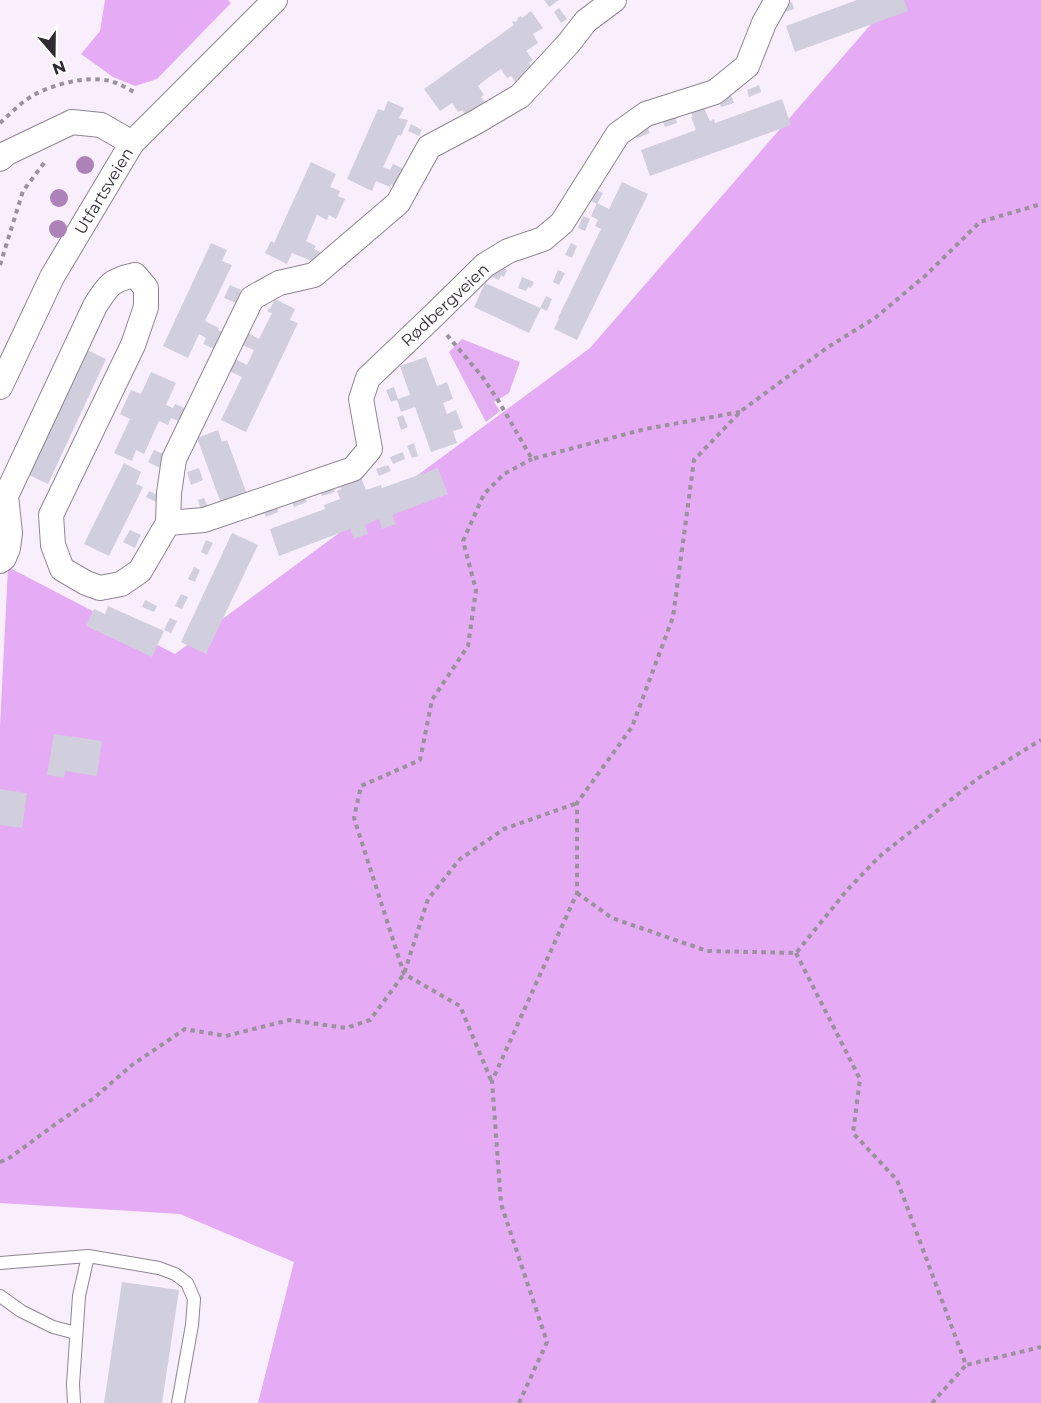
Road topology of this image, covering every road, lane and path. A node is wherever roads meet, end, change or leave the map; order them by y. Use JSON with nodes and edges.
{"nodes":[{"id":1,"x":275,"y":0,"type":"edge"},
{"id":2,"x":614,"y":0,"type":"edge"},
{"id":3,"x":777,"y":0,"type":"edge"},
{"id":4,"x":136,"y":93,"type":"dead end"},
{"id":5,"x":0,"y":123,"type":"edge"},
{"id":6,"x":132,"y":142,"type":"junction"},
{"id":7,"x":49,"y":157,"type":"dead end"},
{"id":8,"x":0,"y":159,"type":"edge"},
{"id":9,"x":1041,"y":204,"type":"edge"},
{"id":10,"x":0,"y":265,"type":"edge"},
{"id":11,"x":431,"y":318,"type":"junction"},
{"id":12,"x":0,"y":387,"type":"edge"},
{"id":13,"x":741,"y":411,"type":"junction"},
{"id":14,"x":532,"y":459,"type":"junction"},
{"id":15,"x":168,"y":523,"type":"junction"},
{"id":16,"x":0,"y":561,"type":"edge"},
{"id":17,"x":1041,"y":740,"type":"edge"},
{"id":18,"x":577,"y":803,"type":"junction"},
{"id":19,"x":577,"y":893,"type":"junction"},
{"id":20,"x":796,"y":953,"type":"junction"},
{"id":21,"x":404,"y":974,"type":"junction"},
{"id":22,"x":492,"y":1081,"type":"junction"},
{"id":23,"x":0,"y":1162,"type":"edge"},
{"id":24,"x":88,"y":1256,"type":"junction"},
{"id":25,"x":0,"y":1263,"type":"edge"},
{"id":26,"x":0,"y":1296,"type":"edge"},
{"id":27,"x":76,"y":1333,"type":"junction"},
{"id":28,"x":1041,"y":1347,"type":"edge"},
{"id":29,"x":966,"y":1365,"type":"junction"},
{"id":30,"x":74,"y":1403,"type":"edge"},
{"id":31,"x":178,"y":1403,"type":"edge"},
{"id":32,"x":519,"y":1403,"type":"edge"},
{"id":33,"x":932,"y":1403,"type":"edge"}],
"edges":[{"from":1,"to":6,"type":"street","name":"Utfartsveien"},
{"from":2,"to":15,"type":"street"},
{"from":3,"to":11,"type":"street","name":"Rødbergveien"},
{"from":4,"to":5,"type":"path"},
{"from":6,"to":8,"type":"street"},
{"from":6,"to":12,"type":"street","name":"Utfartsveien"},
{"from":7,"to":10,"type":"path"},
{"from":9,"to":13,"type":"path"},
{"from":11,"to":14,"type":"path"},
{"from":11,"to":15,"type":"street","name":"Rødbergveien"},
{"from":13,"to":14,"type":"path"},
{"from":13,"to":18,"type":"path"},
{"from":14,"to":21,"type":"path"},
{"from":15,"to":16,"type":"street"},
{"from":17,"to":20,"type":"path"},
{"from":18,"to":19,"type":"path"},
{"from":18,"to":21,"type":"path"},
{"from":19,"to":20,"type":"path"},
{"from":19,"to":22,"type":"path"},
{"from":20,"to":29,"type":"path"},
{"from":21,"to":22,"type":"path"},
{"from":21,"to":23,"type":"path"},
{"from":22,"to":32,"type":"path"},
{"from":24,"to":25,"type":"lane"},
{"from":24,"to":27,"type":"lane"},
{"from":24,"to":31,"type":"lane"},
{"from":26,"to":27,"type":"lane"},
{"from":27,"to":30,"type":"lane"},
{"from":28,"to":29,"type":"path"},
{"from":29,"to":33,"type":"path"}]}
